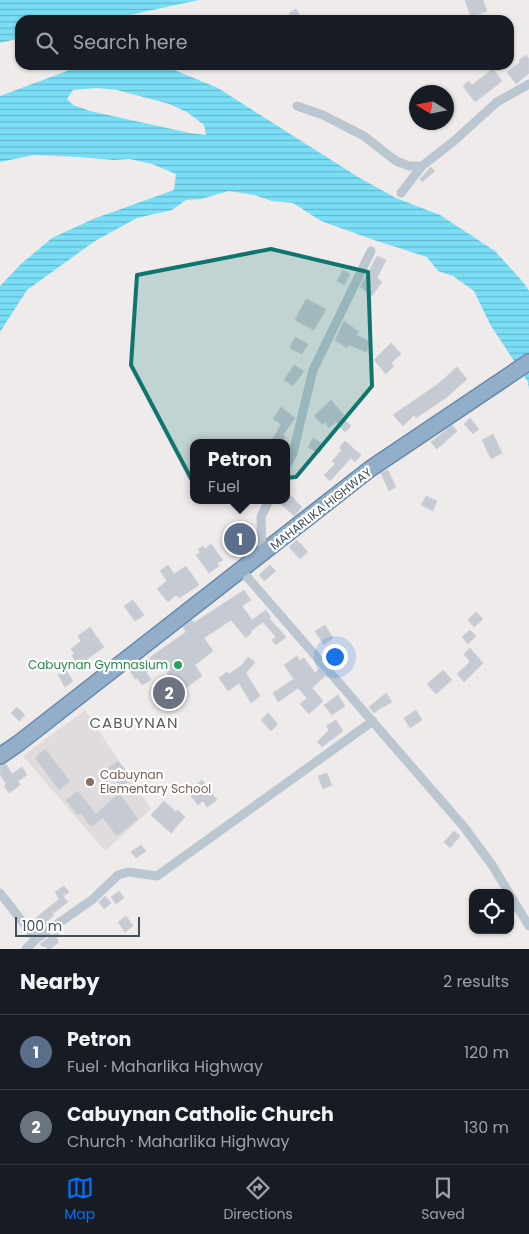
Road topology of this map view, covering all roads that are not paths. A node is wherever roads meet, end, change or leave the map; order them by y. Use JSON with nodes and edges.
{"nodes":[{"id":1,"x":529,"y":84,"type":"edge"},
{"id":2,"x":297,"y":106,"type":"dead end"},
{"id":3,"x":422,"y":166,"type":"junction"},
{"id":4,"x":401,"y":192,"type":"dead end"},
{"id":5,"x":371,"y":251,"type":"dead end"},
{"id":6,"x":523,"y":367,"type":"edge"},
{"id":7,"x":290,"y":457,"type":"edge"},
{"id":8,"x":268,"y":504,"type":"edge"},
{"id":9,"x":262,"y":555,"type":"junction"},
{"id":10,"x":242,"y":571,"type":"junction"},
{"id":11,"x":373,"y":721,"type":"junction"},
{"id":12,"x":0,"y":756,"type":"edge"},
{"id":13,"x":507,"y":889,"type":"edge"},
{"id":14,"x":0,"y":893,"type":"edge"},
{"id":15,"x":514,"y":901,"type":"edge"},
{"id":16,"x":529,"y":926,"type":"edge"},
{"id":17,"x":36,"y":939,"type":"junction"},
{"id":18,"x":26,"y":949,"type":"edge"}],
"edges":[{"from":1,"to":3,"type":"street"},
{"from":2,"to":3,"type":"street"},
{"from":3,"to":4,"type":"street"},
{"from":5,"to":7,"type":"street"},
{"from":6,"to":9,"type":"highway","name":"MAHARLIKA HIGHWAY"},
{"from":8,"to":9,"type":"street"},
{"from":9,"to":10,"type":"highway","name":"MAHARLIKA HIGHWAY"},
{"from":10,"to":11,"type":"street"},
{"from":10,"to":12,"type":"highway","name":"MAHARLIKA HIGHWAY"},
{"from":11,"to":13,"type":"street"},
{"from":11,"to":17,"type":"street"},
{"from":14,"to":17,"type":"street"},
{"from":15,"to":16,"type":"street"},
{"from":17,"to":18,"type":"street"}]}
